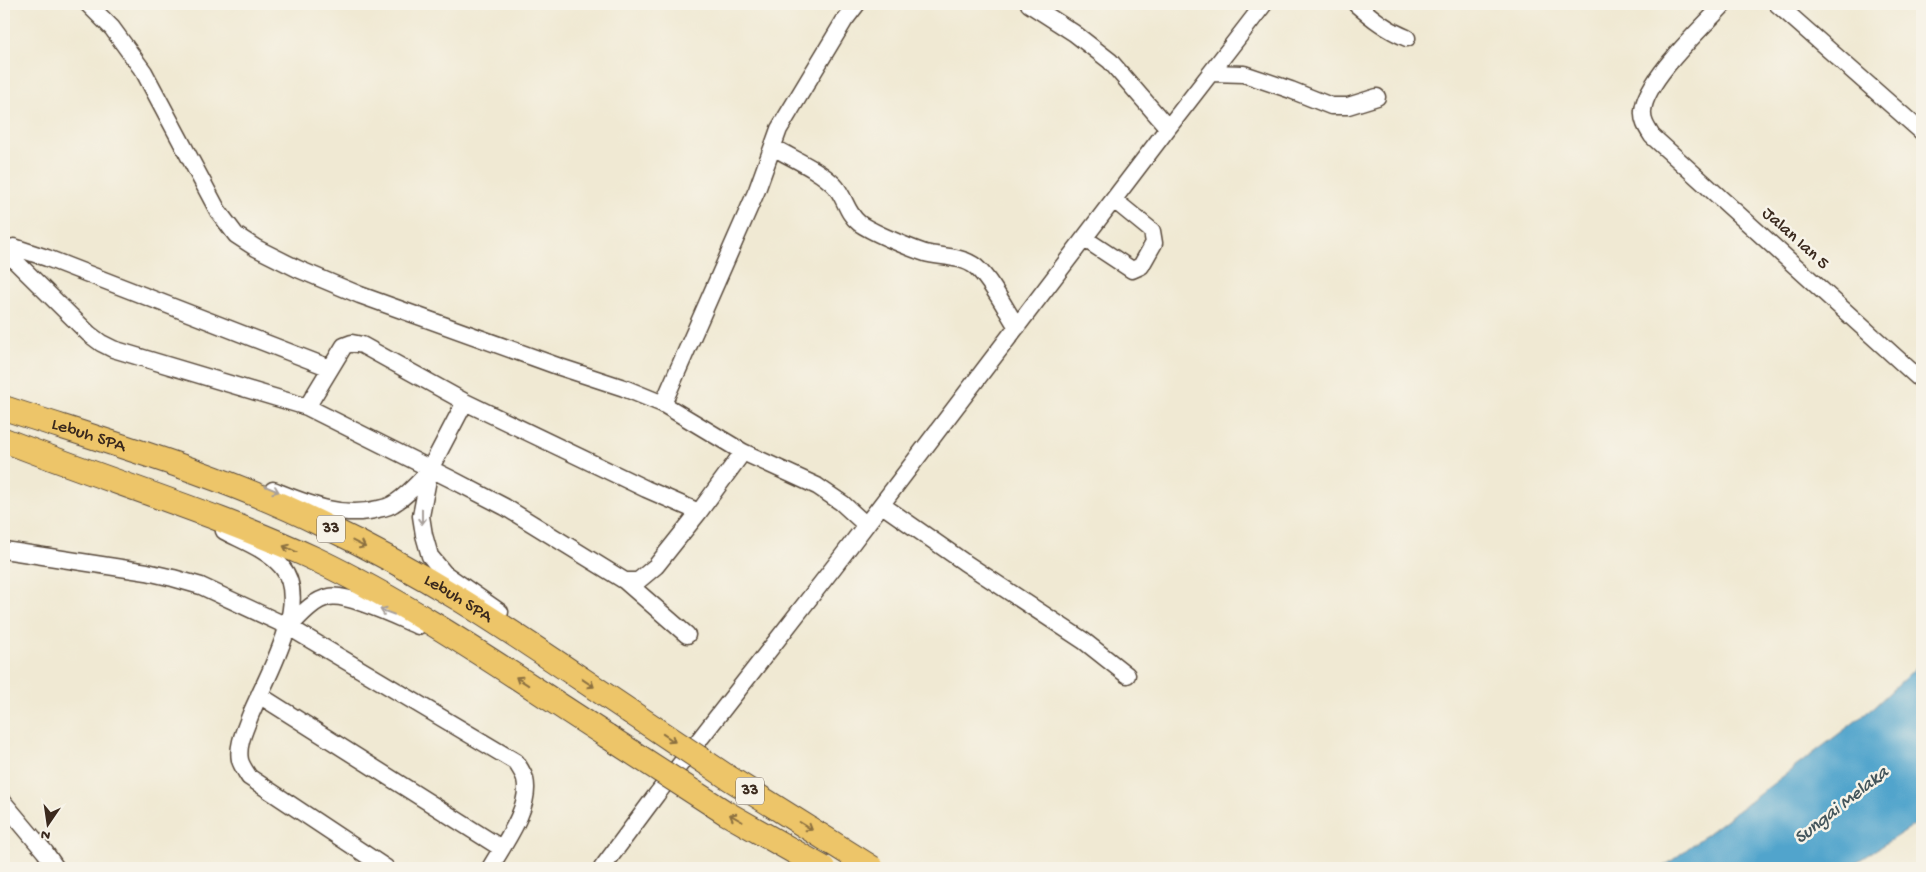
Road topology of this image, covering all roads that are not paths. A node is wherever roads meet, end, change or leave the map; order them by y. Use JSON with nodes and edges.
{"nodes":[{"id":1,"x":88,"y":4,"type":"edge"},
{"id":2,"x":857,"y":4,"type":"edge"},
{"id":3,"x":1029,"y":4,"type":"edge"},
{"id":4,"x":1264,"y":4,"type":"edge"},
{"id":5,"x":1356,"y":4,"type":"edge"},
{"id":6,"x":1724,"y":4,"type":"edge"},
{"id":7,"x":1776,"y":4,"type":"edge"},
{"id":8,"x":1407,"y":38,"type":"dead end"},
{"id":9,"x":1211,"y":73,"type":"junction"},
{"id":10,"x":1377,"y":98,"type":"dead end"},
{"id":11,"x":1168,"y":128,"type":"junction"},
{"id":12,"x":1922,"y":132,"type":"edge"},
{"id":13,"x":772,"y":147,"type":"junction"},
{"id":14,"x":1114,"y":200,"type":"junction"},
{"id":15,"x":1085,"y":238,"type":"junction"},
{"id":16,"x":1017,"y":327,"type":"junction"},
{"id":17,"x":330,"y":368,"type":"junction"},
{"id":18,"x":1922,"y":381,"type":"edge"},
{"id":19,"x":4,"y":402,"type":"edge"},
{"id":20,"x":465,"y":402,"type":"junction"},
{"id":21,"x":663,"y":404,"type":"junction"},
{"id":22,"x":4,"y":408,"type":"edge"},
{"id":23,"x":307,"y":408,"type":"junction"},
{"id":24,"x":32,"y":417,"type":"junction"},
{"id":25,"x":4,"y":440,"type":"edge"},
{"id":26,"x":743,"y":452,"type":"junction"},
{"id":27,"x":142,"y":453,"type":"junction"},
{"id":28,"x":4,"y":456,"type":"edge"},
{"id":29,"x":430,"y":469,"type":"junction"},
{"id":30,"x":84,"y":471,"type":"junction"},
{"id":31,"x":132,"y":487,"type":"junction"},
{"id":32,"x":882,"y":505,"type":"junction"},
{"id":33,"x":699,"y":512,"type":"junction"},
{"id":34,"x":866,"y":525,"type":"junction"},
{"id":35,"x":4,"y":550,"type":"edge"},
{"id":36,"x":626,"y":581,"type":"junction"},
{"id":37,"x":289,"y":627,"type":"junction"},
{"id":38,"x":686,"y":635,"type":"dead end"},
{"id":39,"x":479,"y":654,"type":"junction"},
{"id":40,"x":559,"y":664,"type":"junction"},
{"id":41,"x":1128,"y":675,"type":"dead end"},
{"id":42,"x":259,"y":695,"type":"junction"},
{"id":43,"x":4,"y":803,"type":"edge"},
{"id":44,"x":501,"y":848,"type":"junction"},
{"id":45,"x":56,"y":868,"type":"edge"},
{"id":46,"x":386,"y":868,"type":"edge"},
{"id":47,"x":490,"y":868,"type":"edge"},
{"id":48,"x":602,"y":868,"type":"edge"},
{"id":49,"x":824,"y":868,"type":"edge"},
{"id":50,"x":872,"y":868,"type":"edge"}],
"edges":[{"from":1,"to":21,"type":"street"},
{"from":2,"to":13,"type":"street"},
{"from":3,"to":11,"type":"street"},
{"from":4,"to":9,"type":"street"},
{"from":5,"to":8,"type":"street"},
{"from":6,"to":18,"type":"street","name":"Jalan Ian 5"},
{"from":7,"to":12,"type":"street"},
{"from":9,"to":10,"type":"street"},
{"from":9,"to":11,"type":"street"},
{"from":11,"to":14,"type":"street"},
{"from":13,"to":16,"type":"street"},
{"from":13,"to":21,"type":"street"},
{"from":14,"to":15,"type":"street"},
{"from":14,"to":15,"type":"street"},
{"from":15,"to":16,"type":"street"},
{"from":16,"to":32,"type":"street"},
{"from":17,"to":20,"type":"street"},
{"from":17,"to":23,"type":"street"},
{"from":17,"to":23,"type":"street"},
{"from":19,"to":24,"type":"highway"},
{"from":20,"to":29,"type":"street"},
{"from":20,"to":33,"type":"street"},
{"from":21,"to":26,"type":"street"},
{"from":22,"to":24,"type":"highway","name":"Lebuh SPA","number":"33"},
{"from":23,"to":29,"type":"street"},
{"from":24,"to":27,"type":"highway","name":"Lebuh SPA","number":"33"},
{"from":25,"to":30,"type":"highway","name":"Lebuh SPA","number":"33"},
{"from":26,"to":33,"type":"street"},
{"from":26,"to":34,"type":"street"},
{"from":27,"to":29,"type":"street","one_way":true},
{"from":27,"to":40,"type":"highway","name":"Lebuh SPA","number":"33","one_way":true},
{"from":28,"to":30,"type":"highway"},
{"from":29,"to":36,"type":"street"},
{"from":29,"to":40,"type":"street","one_way":true},
{"from":30,"to":31,"type":"highway","name":"Lebuh SPA","number":"33"},
{"from":31,"to":37,"type":"street"},
{"from":39,"to":31,"type":"highway","name":"Lebuh SPA","number":"33","one_way":true},
{"from":32,"to":34,"type":"street"},
{"from":32,"to":41,"type":"street"},
{"from":33,"to":36,"type":"street"},
{"from":34,"to":48,"type":"street"},
{"from":35,"to":37,"type":"street"},
{"from":36,"to":38,"type":"street"},
{"from":39,"to":37,"type":"street","one_way":true},
{"from":37,"to":42,"type":"street"},
{"from":37,"to":44,"type":"street"},
{"from":49,"to":39,"type":"highway","name":"Lebuh SPA","number":"33","one_way":true,"bridge":true},
{"from":40,"to":50,"type":"highway","name":"Lebuh SPA","number":"33","one_way":true,"bridge":true},
{"from":42,"to":44,"type":"street"},
{"from":42,"to":46,"type":"street"},
{"from":43,"to":45,"type":"street"},
{"from":44,"to":47,"type":"street"}]}
